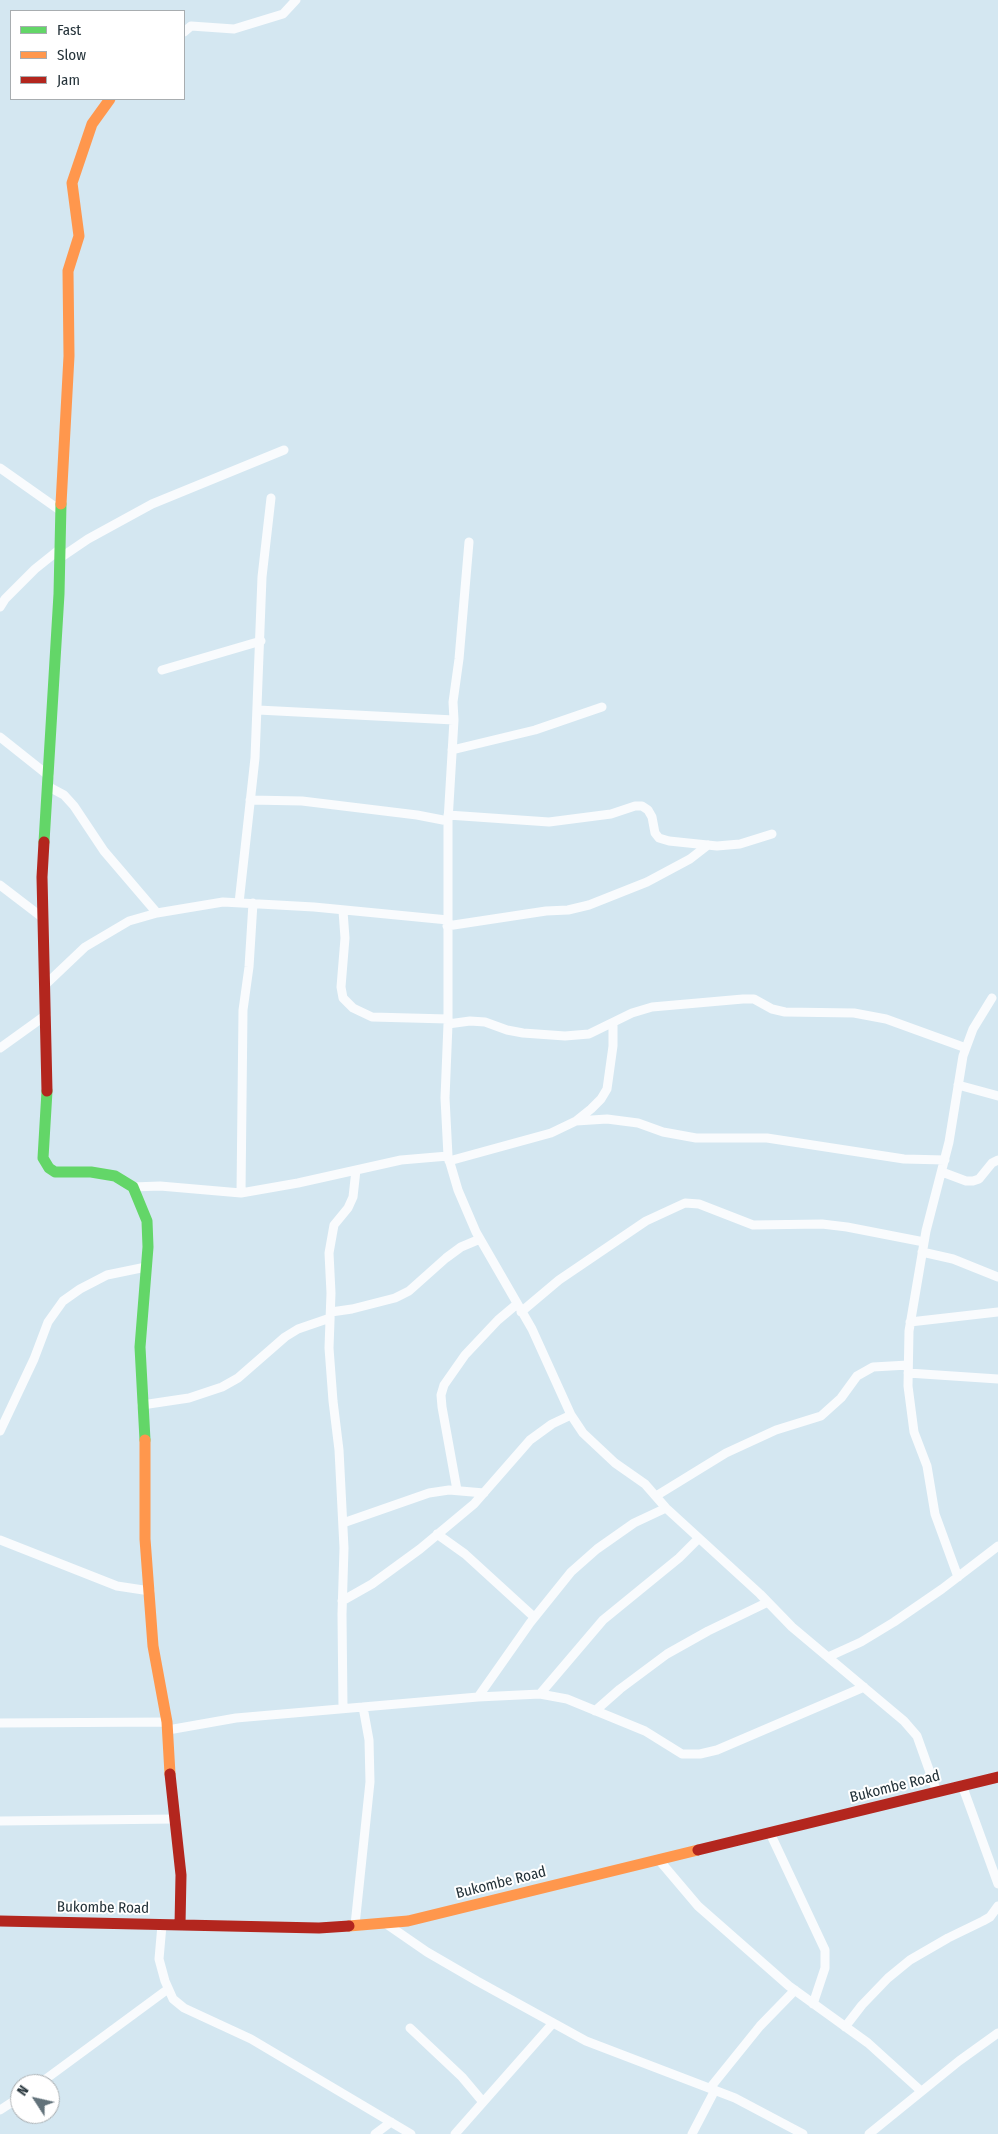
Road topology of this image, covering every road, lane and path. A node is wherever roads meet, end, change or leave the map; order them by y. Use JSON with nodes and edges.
{"nodes":[{"id":1,"x":296,"y":0,"type":"edge"},
{"id":2,"x":185,"y":31,"type":"edge"},
{"id":3,"x":109,"y":100,"type":"edge"},
{"id":4,"x":284,"y":450,"type":"dead end"},
{"id":5,"x":0,"y":468,"type":"edge"},
{"id":6,"x":271,"y":498,"type":"dead end"},
{"id":7,"x":61,"y":511,"type":"junction"},
{"id":8,"x":469,"y":542,"type":"dead end"},
{"id":9,"x":60,"y":553,"type":"junction"},
{"id":10,"x":0,"y":607,"type":"edge"},
{"id":11,"x":261,"y":641,"type":"junction"},
{"id":12,"x":162,"y":670,"type":"dead end"},
{"id":13,"x":602,"y":707,"type":"dead end"},
{"id":14,"x":258,"y":710,"type":"junction"},
{"id":15,"x":454,"y":720,"type":"junction"},
{"id":16,"x":0,"y":737,"type":"edge"},
{"id":17,"x":452,"y":750,"type":"junction"},
{"id":18,"x":49,"y":782,"type":"junction"},
{"id":19,"x":250,"y":800,"type":"junction"},
{"id":20,"x":448,"y":818,"type":"junction"},
{"id":21,"x":772,"y":834,"type":"dead end"},
{"id":22,"x":708,"y":845,"type":"junction"},
{"id":23,"x":0,"y":885,"type":"edge"},
{"id":24,"x":239,"y":903,"type":"junction"},
{"id":25,"x":253,"y":903,"type":"junction"},
{"id":26,"x":343,"y":910,"type":"junction"},
{"id":27,"x":158,"y":913,"type":"junction"},
{"id":28,"x":43,"y":918,"type":"junction"},
{"id":29,"x":448,"y":923,"type":"junction"},
{"id":30,"x":45,"y":985,"type":"junction"},
{"id":31,"x":992,"y":998,"type":"dead end"},
{"id":32,"x":46,"y":1014,"type":"junction"},
{"id":33,"x":448,"y":1022,"type":"junction"},
{"id":34,"x":614,"y":1023,"type":"junction"},
{"id":35,"x":0,"y":1048,"type":"edge"},
{"id":36,"x":966,"y":1048,"type":"junction"},
{"id":37,"x":958,"y":1086,"type":"junction"},
{"id":38,"x":998,"y":1096,"type":"edge"},
{"id":39,"x":576,"y":1121,"type":"junction"},
{"id":40,"x":448,"y":1158,"type":"junction"},
{"id":41,"x":945,"y":1160,"type":"junction"},
{"id":42,"x":998,"y":1160,"type":"edge"},
{"id":43,"x":356,"y":1170,"type":"junction"},
{"id":44,"x":942,"y":1172,"type":"junction"},
{"id":45,"x":133,"y":1187,"type":"junction"},
{"id":46,"x":241,"y":1193,"type":"junction"},
{"id":47,"x":480,"y":1239,"type":"junction"},
{"id":48,"x":924,"y":1242,"type":"junction"},
{"id":49,"x":922,"y":1252,"type":"junction"},
{"id":50,"x":146,"y":1267,"type":"junction"},
{"id":51,"x":998,"y":1276,"type":"edge"},
{"id":52,"x":519,"y":1308,"type":"junction"},
{"id":53,"x":998,"y":1312,"type":"edge"},
{"id":54,"x":330,"y":1315,"type":"junction"},
{"id":55,"x":910,"y":1322,"type":"junction"},
{"id":56,"x":908,"y":1369,"type":"junction"},
{"id":57,"x":998,"y":1378,"type":"edge"},
{"id":58,"x":142,"y":1405,"type":"junction"},
{"id":59,"x":571,"y":1415,"type":"junction"},
{"id":60,"x":0,"y":1431,"type":"edge"},
{"id":61,"x":457,"y":1490,"type":"junction"},
{"id":62,"x":484,"y":1493,"type":"junction"},
{"id":63,"x":656,"y":1496,"type":"junction"},
{"id":64,"x":666,"y":1508,"type":"junction"},
{"id":65,"x":343,"y":1523,"type":"junction"},
{"id":66,"x":438,"y":1534,"type":"junction"},
{"id":67,"x":698,"y":1539,"type":"junction"},
{"id":68,"x":0,"y":1540,"type":"edge"},
{"id":69,"x":998,"y":1546,"type":"edge"},
{"id":70,"x":958,"y":1577,"type":"junction"},
{"id":71,"x":150,"y":1591,"type":"junction"},
{"id":72,"x":342,"y":1602,"type":"junction"},
{"id":73,"x":768,"y":1602,"type":"junction"},
{"id":74,"x":534,"y":1617,"type":"junction"},
{"id":75,"x":828,"y":1657,"type":"junction"},
{"id":76,"x":864,"y":1687,"type":"junction"},
{"id":77,"x":540,"y":1694,"type":"junction"},
{"id":78,"x":478,"y":1697,"type":"junction"},
{"id":79,"x":363,"y":1707,"type":"junction"},
{"id":80,"x":343,"y":1708,"type":"junction"},
{"id":81,"x":596,"y":1711,"type":"junction"},
{"id":82,"x":0,"y":1723,"type":"edge"},
{"id":83,"x":168,"y":1726,"type":"junction"},
{"id":84,"x":998,"y":1777,"type":"edge"},
{"id":85,"x":962,"y":1785,"type":"junction"},
{"id":86,"x":937,"y":1792,"type":"junction"},
{"id":87,"x":176,"y":1819,"type":"junction"},
{"id":88,"x":0,"y":1821,"type":"edge"},
{"id":89,"x":770,"y":1833,"type":"junction"},
{"id":90,"x":659,"y":1860,"type":"junction"},
{"id":91,"x":998,"y":1884,"type":"edge"},
{"id":92,"x":998,"y":1906,"type":"edge"},
{"id":93,"x":0,"y":1922,"type":"edge"},
{"id":94,"x":384,"y":1923,"type":"junction"},
{"id":95,"x":162,"y":1925,"type":"junction"},
{"id":96,"x":180,"y":1925,"type":"junction"},
{"id":97,"x":355,"y":1925,"type":"junction"},
{"id":98,"x":168,"y":1989,"type":"junction"},
{"id":99,"x":795,"y":1990,"type":"junction"},
{"id":100,"x":813,"y":2004,"type":"junction"},
{"id":101,"x":553,"y":2023,"type":"junction"},
{"id":102,"x":845,"y":2027,"type":"junction"},
{"id":103,"x":410,"y":2028,"type":"dead end"},
{"id":104,"x":998,"y":2033,"type":"edge"},
{"id":105,"x":53,"y":2074,"type":"edge"},
{"id":106,"x":713,"y":2089,"type":"junction"},
{"id":107,"x":922,"y":2091,"type":"junction"},
{"id":108,"x":483,"y":2102,"type":"junction"},
{"id":109,"x":391,"y":2122,"type":"junction"},
{"id":110,"x":374,"y":2134,"type":"edge"},
{"id":111,"x":411,"y":2134,"type":"edge"},
{"id":112,"x":455,"y":2134,"type":"edge"},
{"id":113,"x":692,"y":2134,"type":"edge"},
{"id":114,"x":803,"y":2134,"type":"edge"},
{"id":115,"x":869,"y":2134,"type":"edge"}],
"edges":[{"from":1,"to":2,"type":"street"},
{"from":3,"to":7,"type":"street"},
{"from":4,"to":9,"type":"street"},
{"from":5,"to":7,"type":"street"},
{"from":6,"to":11,"type":"street"},
{"from":7,"to":9,"type":"street"},
{"from":8,"to":15,"type":"street"},
{"from":9,"to":10,"type":"street"},
{"from":9,"to":18,"type":"street"},
{"from":11,"to":12,"type":"street"},
{"from":11,"to":14,"type":"street"},
{"from":13,"to":17,"type":"street"},
{"from":14,"to":15,"type":"street"},
{"from":14,"to":19,"type":"street"},
{"from":15,"to":17,"type":"street"},
{"from":16,"to":18,"type":"street"},
{"from":17,"to":20,"type":"street"},
{"from":18,"to":27,"type":"street"},
{"from":18,"to":28,"type":"street"},
{"from":19,"to":20,"type":"street"},
{"from":19,"to":24,"type":"street"},
{"from":20,"to":22,"type":"street"},
{"from":20,"to":29,"type":"street"},
{"from":21,"to":22,"type":"street"},
{"from":22,"to":29,"type":"street"},
{"from":23,"to":28,"type":"street"},
{"from":24,"to":25,"type":"street"},
{"from":24,"to":27,"type":"street"},
{"from":25,"to":26,"type":"street"},
{"from":25,"to":46,"type":"street"},
{"from":26,"to":29,"type":"street"},
{"from":26,"to":33,"type":"street"},
{"from":27,"to":30,"type":"street"},
{"from":28,"to":30,"type":"street"},
{"from":29,"to":33,"type":"street"},
{"from":30,"to":32,"type":"street"},
{"from":31,"to":36,"type":"street"},
{"from":32,"to":35,"type":"street"},
{"from":32,"to":45,"type":"street"},
{"from":33,"to":34,"type":"street"},
{"from":33,"to":40,"type":"street"},
{"from":34,"to":36,"type":"street"},
{"from":34,"to":39,"type":"street"},
{"from":36,"to":37,"type":"street"},
{"from":37,"to":38,"type":"street"},
{"from":37,"to":41,"type":"street"},
{"from":39,"to":40,"type":"street"},
{"from":39,"to":41,"type":"street"},
{"from":40,"to":43,"type":"street"},
{"from":40,"to":47,"type":"street"},
{"from":41,"to":44,"type":"street"},
{"from":42,"to":44,"type":"street"},
{"from":43,"to":46,"type":"street"},
{"from":43,"to":54,"type":"street"},
{"from":44,"to":48,"type":"street"},
{"from":45,"to":46,"type":"street"},
{"from":45,"to":50,"type":"street"},
{"from":47,"to":52,"type":"street"},
{"from":47,"to":54,"type":"street"},
{"from":48,"to":49,"type":"street"},
{"from":48,"to":52,"type":"street"},
{"from":49,"to":51,"type":"street"},
{"from":49,"to":55,"type":"street"},
{"from":50,"to":58,"type":"street"},
{"from":50,"to":60,"type":"street"},
{"from":52,"to":59,"type":"street"},
{"from":52,"to":61,"type":"street"},
{"from":53,"to":55,"type":"street"},
{"from":54,"to":58,"type":"street"},
{"from":54,"to":65,"type":"street"},
{"from":55,"to":56,"type":"street"},
{"from":56,"to":57,"type":"street"},
{"from":56,"to":63,"type":"street"},
{"from":56,"to":70,"type":"street"},
{"from":58,"to":71,"type":"street"},
{"from":59,"to":62,"type":"street"},
{"from":59,"to":63,"type":"street"},
{"from":61,"to":62,"type":"street"},
{"from":61,"to":65,"type":"street"},
{"from":62,"to":66,"type":"street"},
{"from":63,"to":64,"type":"street"},
{"from":64,"to":67,"type":"street"},
{"from":64,"to":74,"type":"street"},
{"from":65,"to":72,"type":"street"},
{"from":66,"to":72,"type":"street"},
{"from":66,"to":74,"type":"street"},
{"from":67,"to":73,"type":"street"},
{"from":67,"to":77,"type":"street"},
{"from":68,"to":71,"type":"street"},
{"from":69,"to":70,"type":"street"},
{"from":70,"to":75,"type":"street"},
{"from":71,"to":83,"type":"street"},
{"from":72,"to":80,"type":"street"},
{"from":73,"to":75,"type":"street"},
{"from":73,"to":81,"type":"street"},
{"from":74,"to":78,"type":"street"},
{"from":75,"to":76,"type":"street"},
{"from":76,"to":81,"type":"street"},
{"from":76,"to":86,"type":"street"},
{"from":77,"to":78,"type":"street"},
{"from":77,"to":81,"type":"street"},
{"from":78,"to":79,"type":"street"},
{"from":79,"to":80,"type":"street"},
{"from":79,"to":97,"type":"street"},
{"from":80,"to":83,"type":"street"},
{"from":82,"to":83,"type":"street"},
{"from":83,"to":87,"type":"street"},
{"from":84,"to":85,"type":"street","name":"Bukombe Road"},
{"from":85,"to":86,"type":"street","name":"Bukombe Road"},
{"from":85,"to":91,"type":"street"},
{"from":86,"to":89,"type":"street","name":"Bukombe Road"},
{"from":87,"to":88,"type":"street"},
{"from":87,"to":96,"type":"street"},
{"from":89,"to":90,"type":"street","name":"Bukombe Road"},
{"from":89,"to":100,"type":"street"},
{"from":90,"to":94,"type":"street","name":"Bukombe Road"},
{"from":90,"to":99,"type":"street"},
{"from":92,"to":102,"type":"street"},
{"from":93,"to":95,"type":"street","name":"Bukombe Road"},
{"from":94,"to":97,"type":"street","name":"Bukombe Road"},
{"from":94,"to":101,"type":"street"},
{"from":95,"to":96,"type":"street","name":"Bukombe Road"},
{"from":95,"to":98,"type":"street"},
{"from":96,"to":97,"type":"street","name":"Bukombe Road"},
{"from":98,"to":105,"type":"street"},
{"from":98,"to":109,"type":"street"},
{"from":99,"to":100,"type":"street"},
{"from":99,"to":106,"type":"street"},
{"from":100,"to":102,"type":"street"},
{"from":101,"to":106,"type":"street"},
{"from":101,"to":108,"type":"street"},
{"from":102,"to":107,"type":"street"},
{"from":103,"to":108,"type":"street"},
{"from":104,"to":107,"type":"street"},
{"from":106,"to":113,"type":"street"},
{"from":106,"to":114,"type":"street"},
{"from":107,"to":115,"type":"street"},
{"from":108,"to":112,"type":"street"},
{"from":109,"to":110,"type":"street"},
{"from":109,"to":111,"type":"street"}]}
